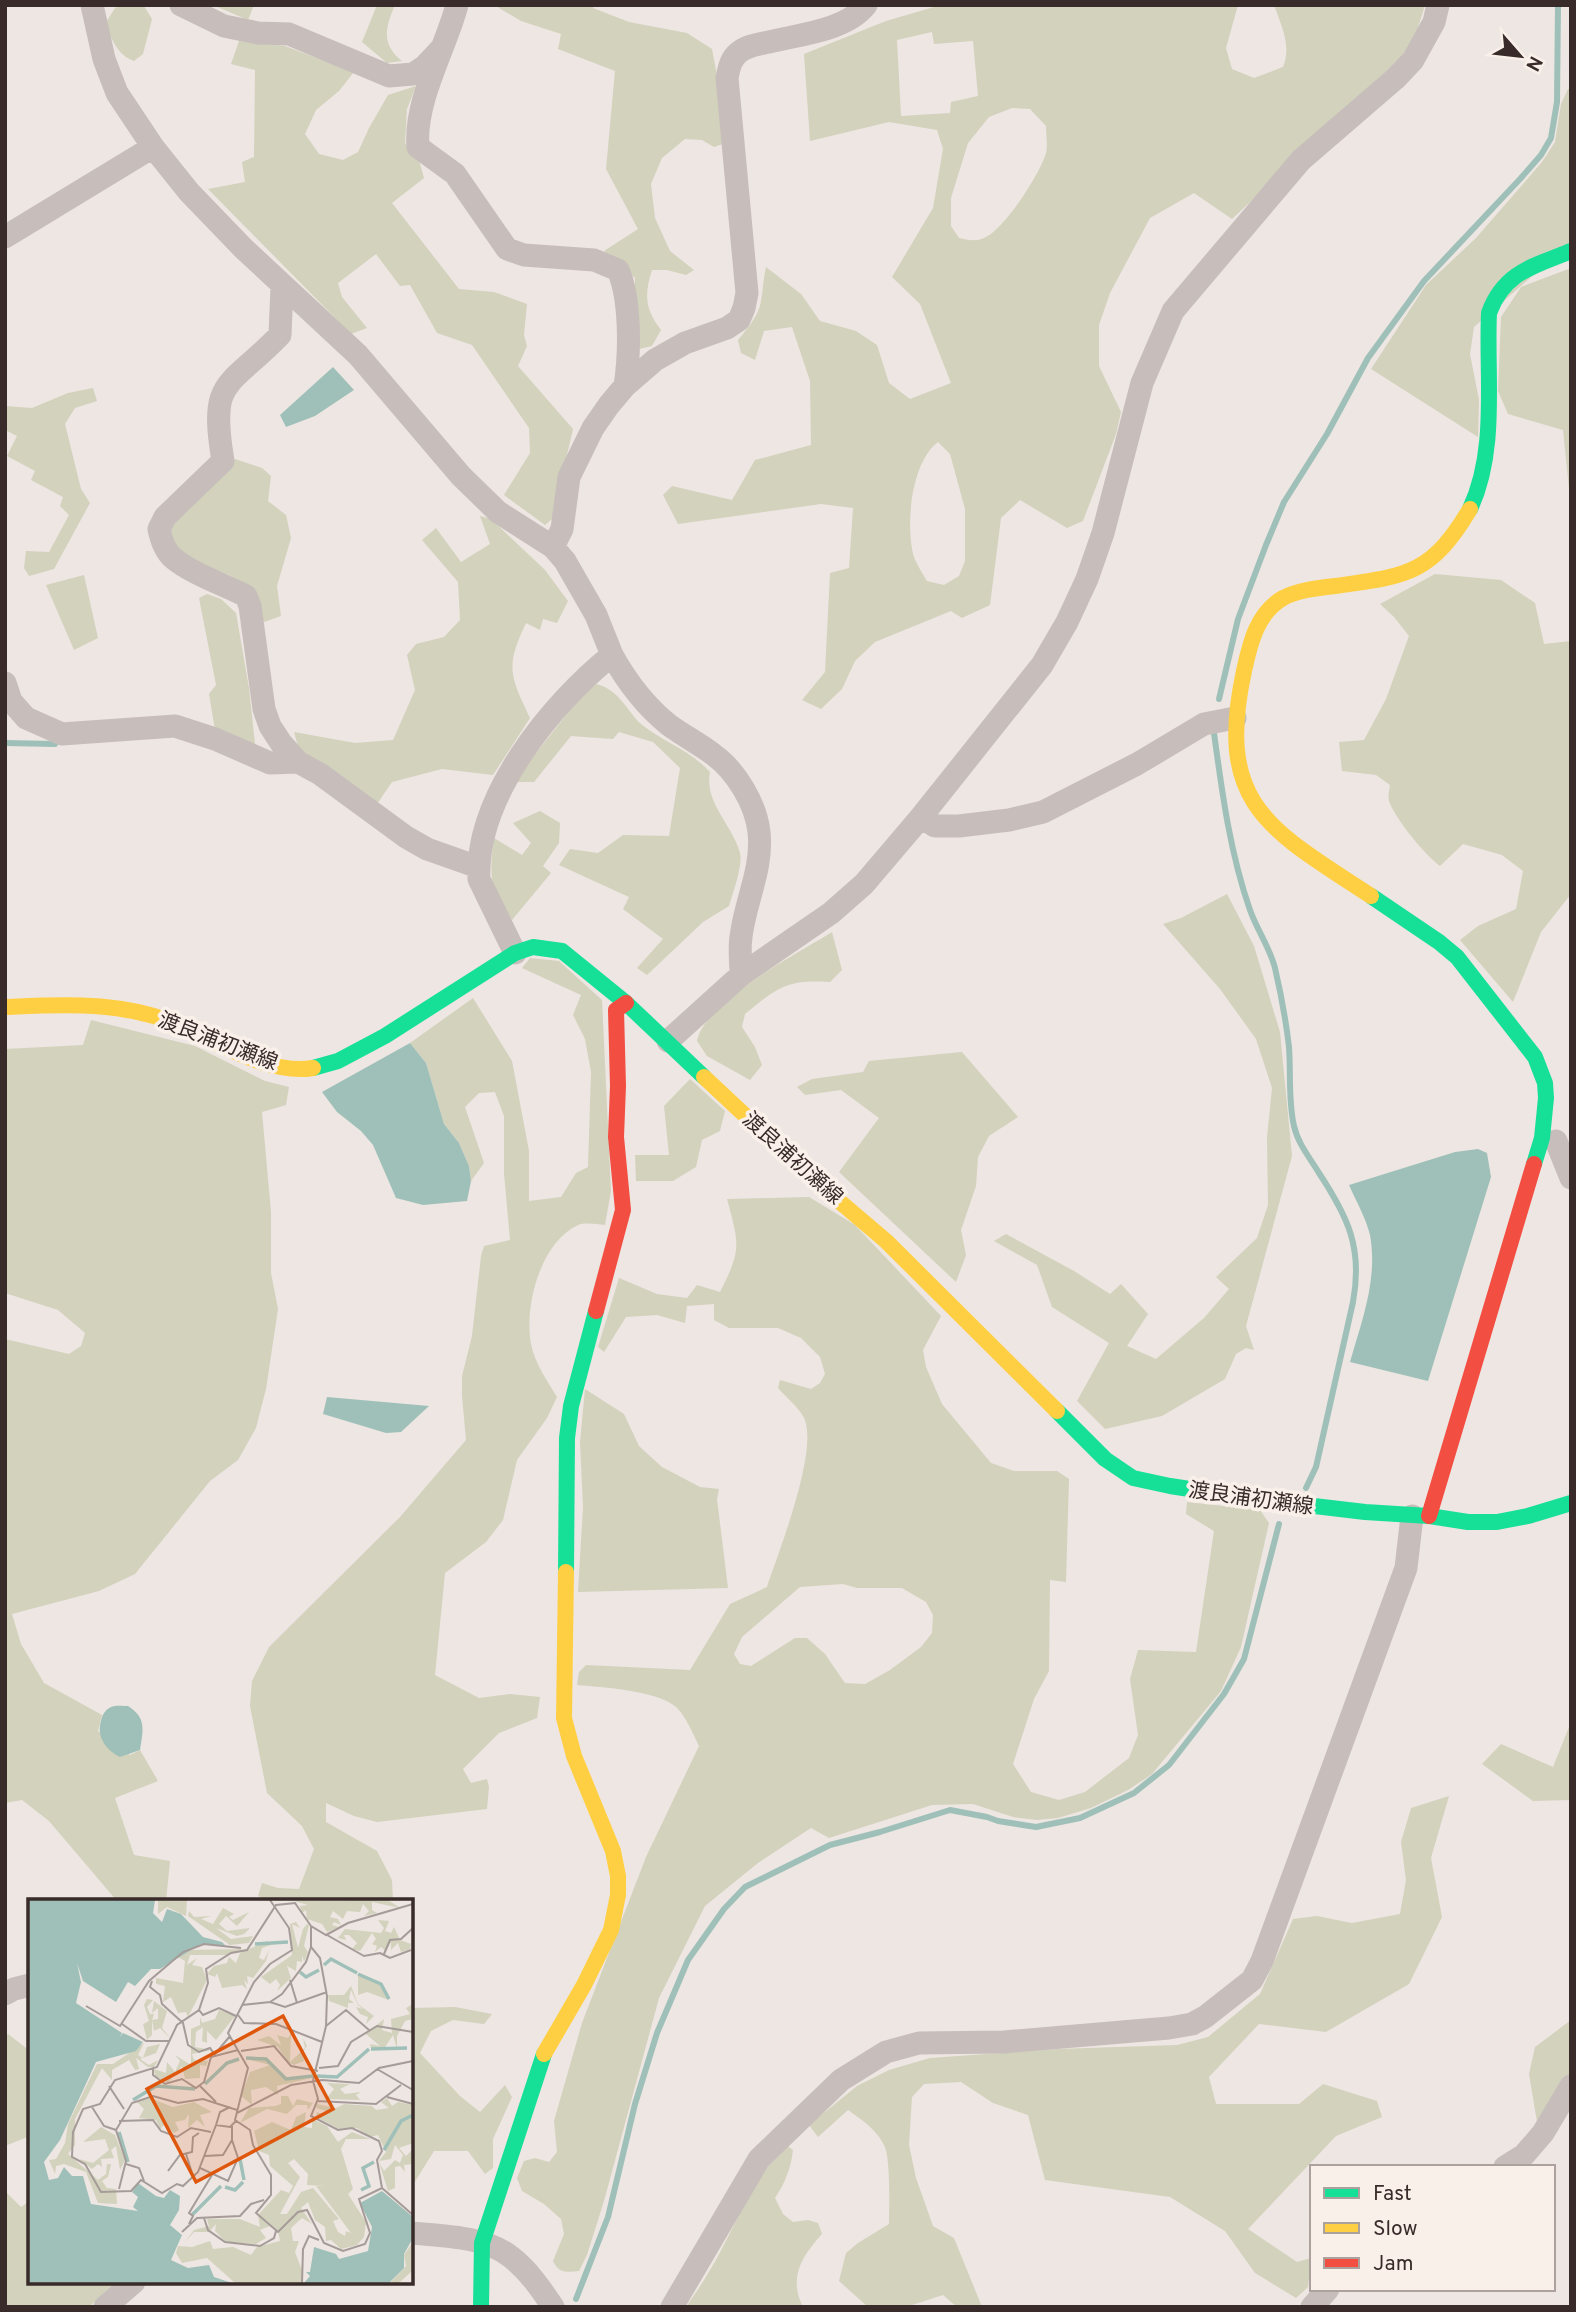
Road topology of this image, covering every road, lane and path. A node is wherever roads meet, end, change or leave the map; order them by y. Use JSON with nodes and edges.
{"nodes":[{"id":1,"x":92,"y":5,"type":"edge"},
{"id":2,"x":181,"y":5,"type":"edge"},
{"id":3,"x":457,"y":5,"type":"edge"},
{"id":4,"x":866,"y":5,"type":"edge"},
{"id":5,"x":1438,"y":5,"type":"edge"},
{"id":6,"x":444,"y":46,"type":"junction"},
{"id":7,"x":153,"y":146,"type":"junction"},
{"id":8,"x":5,"y":237,"type":"edge"},
{"id":9,"x":1571,"y":251,"type":"edge"},
{"id":10,"x":282,"y":286,"type":"junction"},
{"id":11,"x":625,"y":386,"type":"junction"},
{"id":12,"x":553,"y":547,"type":"junction"},
{"id":13,"x":612,"y":655,"type":"junction"},
{"id":14,"x":5,"y":683,"type":"edge"},
{"id":15,"x":1235,"y":718,"type":"junction"},
{"id":16,"x":298,"y":762,"type":"junction"},
{"id":17,"x":921,"y":817,"type":"junction"},
{"id":18,"x":478,"y":867,"type":"junction"},
{"id":19,"x":515,"y":953,"type":"junction"},
{"id":20,"x":741,"y":975,"type":"junction"},
{"id":21,"x":626,"y":1003,"type":"junction"},
{"id":22,"x":5,"y":1007,"type":"edge"},
{"id":23,"x":668,"y":1041,"type":"junction"},
{"id":24,"x":1556,"y":1140,"type":"edge"},
{"id":25,"x":1571,"y":1178,"type":"edge"},
{"id":26,"x":1571,"y":1503,"type":"edge"},
{"id":27,"x":1420,"y":1516,"type":"junction"},
{"id":28,"x":28,"y":1986,"type":"edge"},
{"id":29,"x":5,"y":1994,"type":"edge"},
{"id":30,"x":1571,"y":2086,"type":"edge"},
{"id":31,"x":1508,"y":2165,"type":"edge"},
{"id":32,"x":413,"y":2233,"type":"edge"},
{"id":33,"x":482,"y":2243,"type":"junction"},
{"id":34,"x":132,"y":2284,"type":"edge"},
{"id":35,"x":1326,"y":2291,"type":"edge"},
{"id":36,"x":105,"y":2307,"type":"edge"},
{"id":37,"x":481,"y":2307,"type":"edge"},
{"id":38,"x":553,"y":2307,"type":"edge"},
{"id":39,"x":672,"y":2307,"type":"edge"},
{"id":40,"x":1312,"y":2307,"type":"edge"}],
"edges":[{"from":1,"to":7,"type":"street"},
{"from":2,"to":6,"type":"street"},
{"from":3,"to":6,"type":"street"},
{"from":4,"to":11,"type":"street"},
{"from":5,"to":17,"type":"street"},
{"from":6,"to":11,"type":"street"},
{"from":7,"to":8,"type":"street"},
{"from":7,"to":10,"type":"street"},
{"from":9,"to":15,"type":"street"},
{"from":10,"to":12,"type":"street"},
{"from":10,"to":16,"type":"street"},
{"from":11,"to":12,"type":"street"},
{"from":12,"to":13,"type":"street"},
{"from":13,"to":18,"type":"street"},
{"from":13,"to":20,"type":"street"},
{"from":14,"to":16,"type":"street"},
{"from":15,"to":17,"type":"street"},
{"from":15,"to":24,"type":"street"},
{"from":16,"to":18,"type":"street"},
{"from":17,"to":20,"type":"street"},
{"from":18,"to":19,"type":"street"},
{"from":19,"to":21,"type":"street","name":"渡良浦初瀬線"},
{"from":19,"to":22,"type":"street","name":"渡良浦初瀬線"},
{"from":20,"to":23,"type":"street"},
{"from":21,"to":23,"type":"street","name":"渡良浦初瀬線"},
{"from":21,"to":33,"type":"street"},
{"from":23,"to":27,"type":"street","name":"渡良浦初瀬線"},
{"from":24,"to":25,"type":"street"},
{"from":24,"to":27,"type":"street"},
{"from":26,"to":27,"type":"street","name":"渡良浦初瀬線"},
{"from":27,"to":39,"type":"street"},
{"from":28,"to":29,"type":"street"},
{"from":30,"to":31,"type":"street"},
{"from":32,"to":33,"type":"street"},
{"from":33,"to":37,"type":"street"},
{"from":33,"to":38,"type":"street"},
{"from":34,"to":36,"type":"street"},
{"from":35,"to":40,"type":"street"}]}
